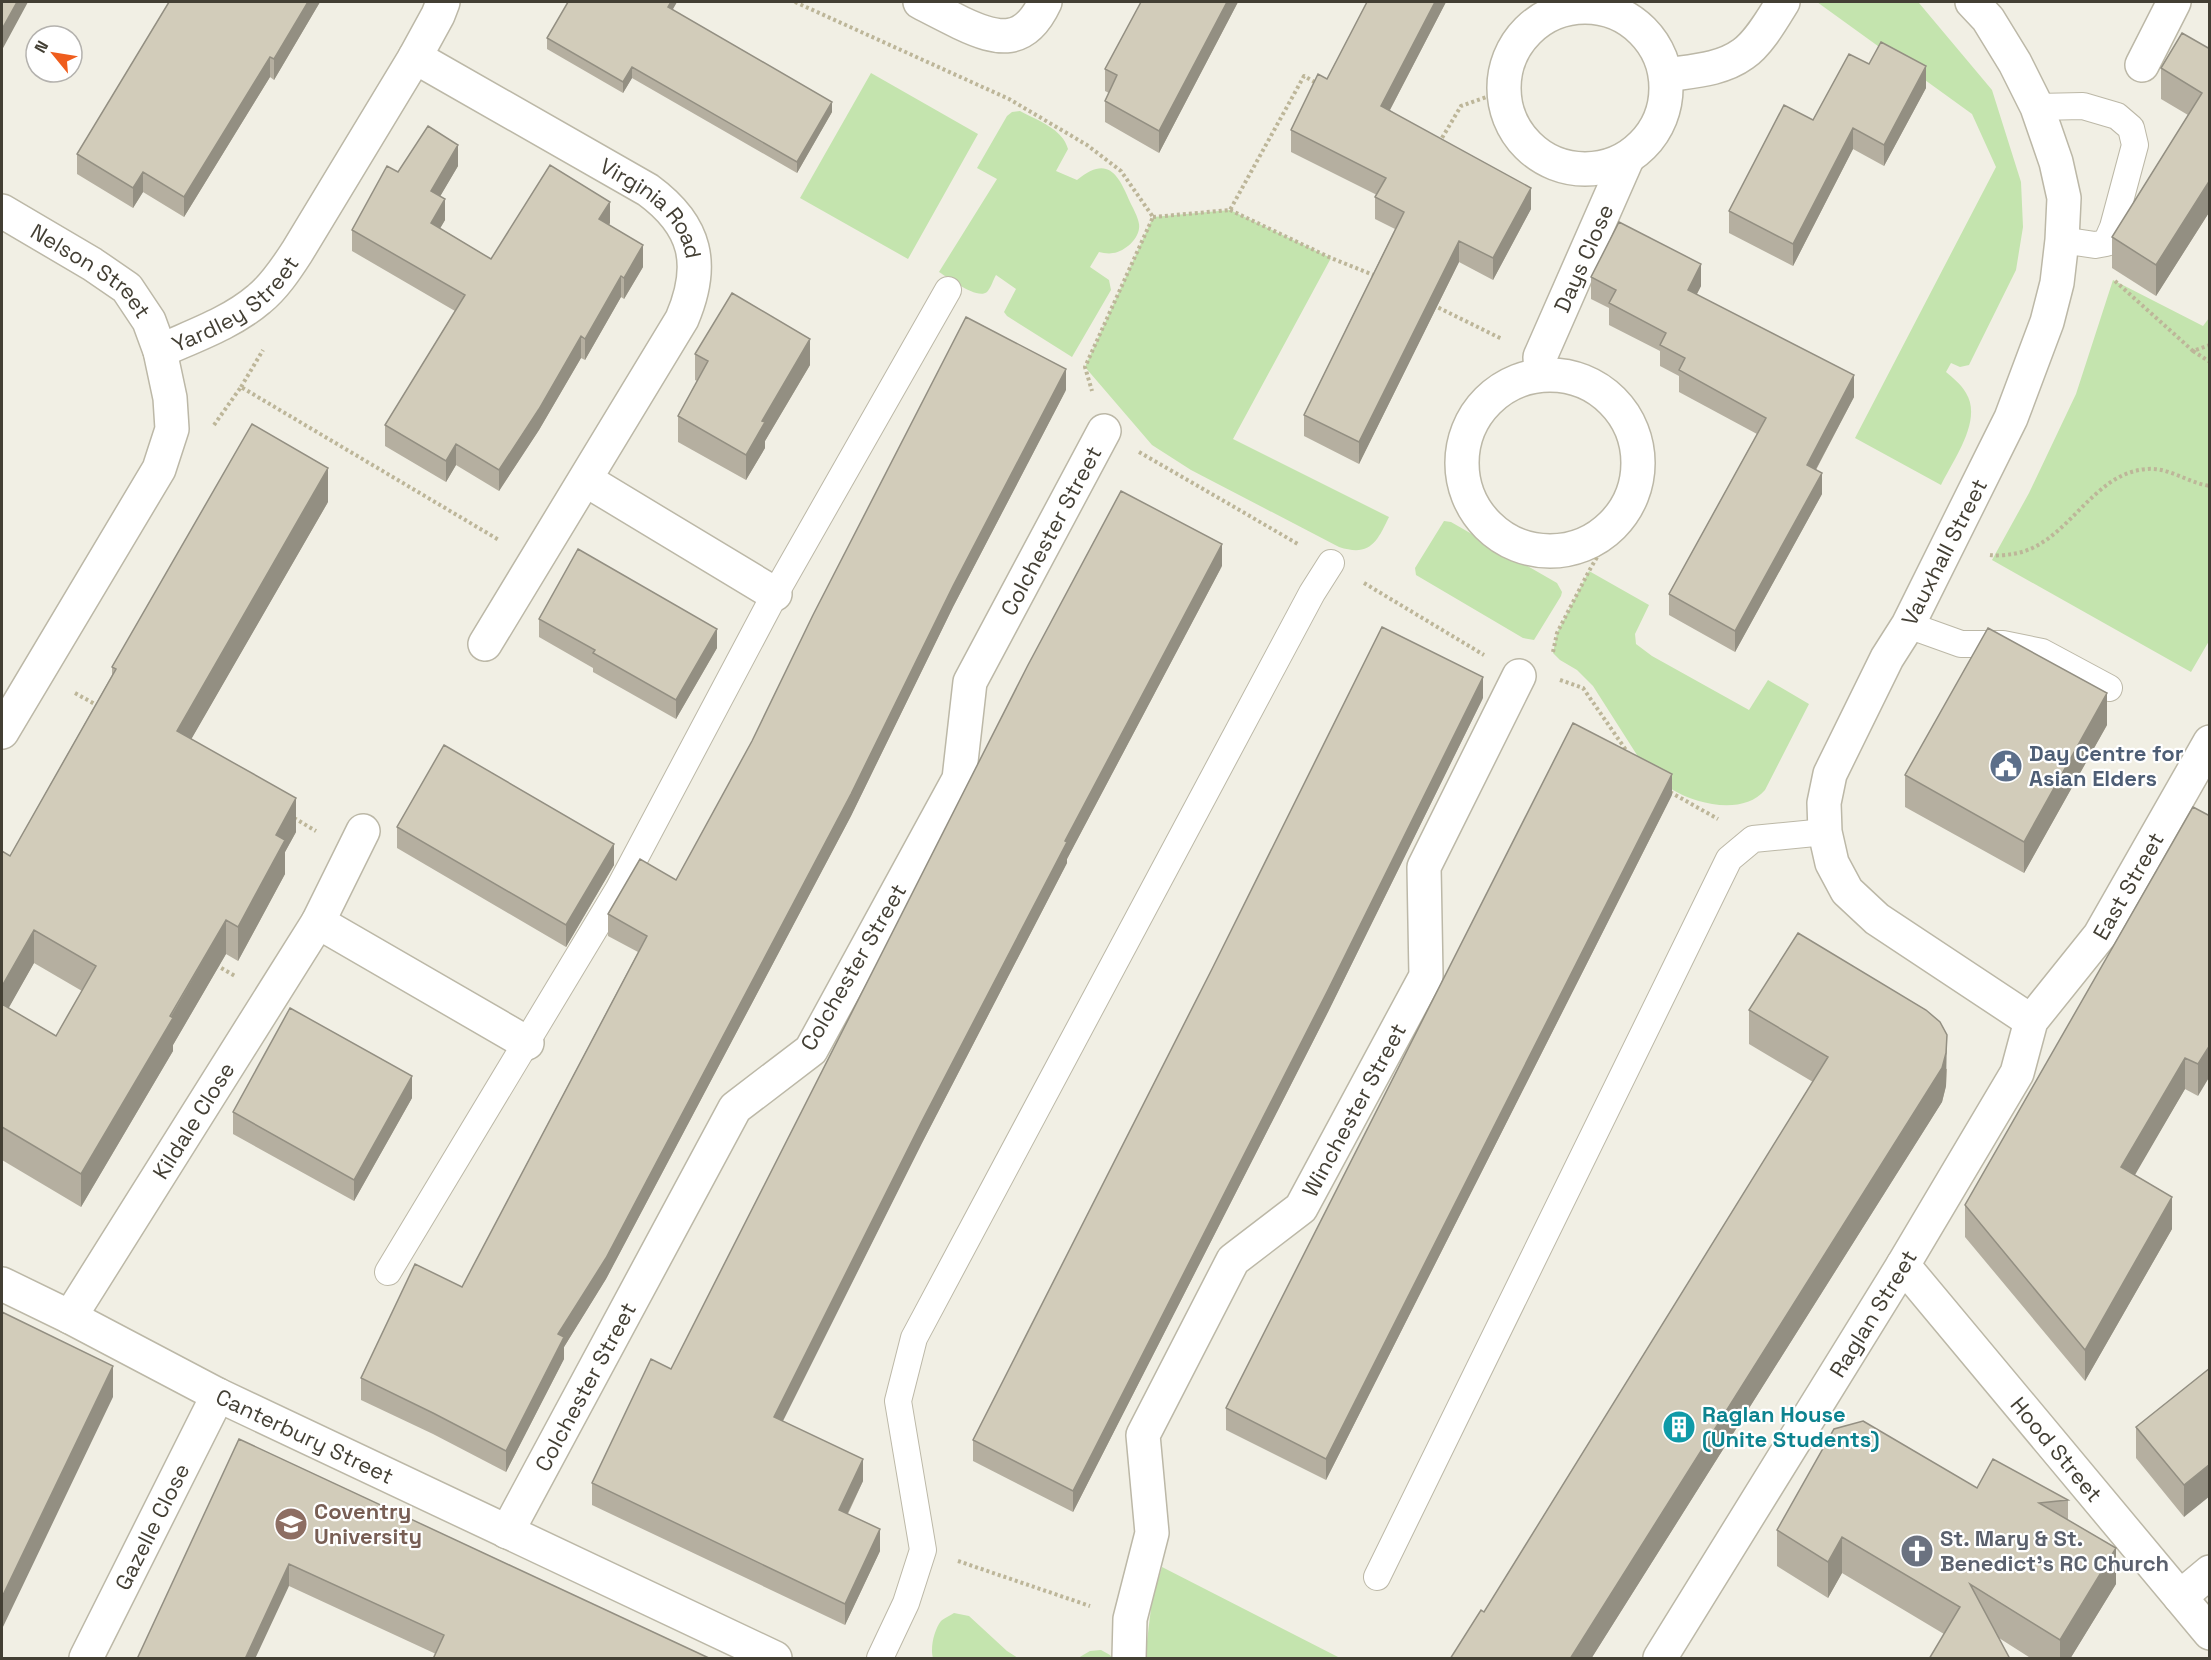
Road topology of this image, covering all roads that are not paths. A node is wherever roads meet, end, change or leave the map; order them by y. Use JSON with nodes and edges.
{"nodes":[{"id":1,"x":443,"y":2,"type":"edge"},
{"id":2,"x":920,"y":2,"type":"edge"},
{"id":3,"x":1045,"y":2,"type":"edge"},
{"id":4,"x":1783,"y":2,"type":"edge"},
{"id":5,"x":1972,"y":2,"type":"edge"},
{"id":6,"x":2167,"y":4,"type":"edge"},
{"id":7,"x":415,"y":57,"type":"junction"},
{"id":8,"x":2142,"y":65,"type":"dead end"},
{"id":9,"x":1666,"y":75,"type":"junction"},
{"id":10,"x":2037,"y":107,"type":"junction"},
{"id":11,"x":1627,"y":159,"type":"junction"},
{"id":12,"x":2,"y":211,"type":"edge"},
{"id":13,"x":2062,"y":240,"type":"junction"},
{"id":14,"x":948,"y":290,"type":"dead end"},
{"id":15,"x":160,"y":351,"type":"junction"},
{"id":16,"x":1541,"y":366,"type":"junction"},
{"id":17,"x":1104,"y":431,"type":"road end"},
{"id":18,"x":586,"y":480,"type":"junction"},
{"id":19,"x":1331,"y":563,"type":"road end"},
{"id":20,"x":775,"y":594,"type":"junction"},
{"id":21,"x":1908,"y":624,"type":"junction"},
{"id":22,"x":485,"y":644,"type":"dead end"},
{"id":23,"x":1534,"y":676,"type":"road end"},
{"id":24,"x":2109,"y":688,"type":"dead end"},
{"id":25,"x":2,"y":732,"type":"edge"},
{"id":26,"x":2207,"y":752,"type":"edge"},
{"id":27,"x":1825,"y":832,"type":"junction"},
{"id":28,"x":358,"y":841,"type":"road end"},
{"id":29,"x":318,"y":922,"type":"junction"},
{"id":30,"x":2031,"y":1021,"type":"junction"},
{"id":31,"x":527,"y":1043,"type":"junction"},
{"id":32,"x":1903,"y":1264,"type":"junction"},
{"id":33,"x":388,"y":1272,"type":"dead end"},
{"id":34,"x":2,"y":1284,"type":"edge"},
{"id":35,"x":70,"y":1317,"type":"junction"},
{"id":36,"x":218,"y":1395,"type":"junction"},
{"id":37,"x":507,"y":1532,"type":"junction"},
{"id":38,"x":2210,"y":1572,"type":"edge"},
{"id":39,"x":1377,"y":1577,"type":"dead end"},
{"id":40,"x":2180,"y":1597,"type":"junction"},
{"id":41,"x":2210,"y":1633,"type":"edge"},
{"id":42,"x":86,"y":1659,"type":"edge"},
{"id":43,"x":775,"y":1659,"type":"edge"},
{"id":44,"x":880,"y":1659,"type":"edge"},
{"id":45,"x":1129,"y":1659,"type":"edge"},
{"id":46,"x":1660,"y":1659,"type":"edge"}],
"edges":[{"from":1,"to":7,"type":"street","name":"Yardley Street"},
{"from":2,"to":3,"type":"street"},
{"from":4,"to":9,"type":"street"},
{"from":5,"to":10,"type":"street","name":"Vauxhall Street"},
{"from":6,"to":8,"type":"street"},
{"from":7,"to":15,"type":"street","name":"Yardley Street"},
{"from":7,"to":18,"type":"street","name":"Virginia Road"},
{"from":9,"to":11,"type":"street","name":"Days Close"},
{"from":9,"to":11,"type":"street","name":"Days Close"},
{"from":10,"to":13,"type":"street","name":"Vauxhall Street"},
{"from":10,"to":13,"type":"lane"},
{"from":11,"to":16,"type":"street","name":"Days Close"},
{"from":12,"to":15,"type":"street","name":"Nelson Street"},
{"from":13,"to":21,"type":"street","name":"Vauxhall Street"},
{"from":14,"to":20,"type":"lane"},
{"from":15,"to":25,"type":"street","name":"Yardley Street"},
{"from":16,"to":16,"type":"street"},
{"from":17,"to":37,"type":"street","name":"Colchester Street"},
{"from":18,"to":20,"type":"street"},
{"from":18,"to":22,"type":"street","name":"Virginia Road"},
{"from":19,"to":44,"type":"lane"},
{"from":20,"to":31,"type":"lane"},
{"from":21,"to":24,"type":"lane"},
{"from":21,"to":27,"type":"street","name":"Vauxhall Street"},
{"from":23,"to":45,"type":"street","name":"Winchester Street"},
{"from":26,"to":30,"type":"street","name":"East Street"},
{"from":27,"to":30,"type":"street","name":"Vauxhall Street"},
{"from":27,"to":39,"type":"lane"},
{"from":28,"to":29,"type":"street","name":"Kildale Close"},
{"from":29,"to":31,"type":"street"},
{"from":29,"to":35,"type":"street","name":"Kildale Close"},
{"from":30,"to":32,"type":"street","name":"Raglan Street"},
{"from":31,"to":33,"type":"lane"},
{"from":32,"to":40,"type":"street","name":"Hood Street"},
{"from":32,"to":46,"type":"street","name":"Raglan Street"},
{"from":34,"to":35,"type":"street","name":"Canterbury Street"},
{"from":35,"to":36,"type":"street","name":"Canterbury Street"},
{"from":36,"to":37,"type":"street","name":"Canterbury Street"},
{"from":36,"to":42,"type":"street","name":"Gazelle Close"},
{"from":37,"to":43,"type":"street","name":"Canterbury Street"},
{"from":38,"to":40,"type":"street"},
{"from":40,"to":41,"type":"street","name":"Hood Street"}]}
